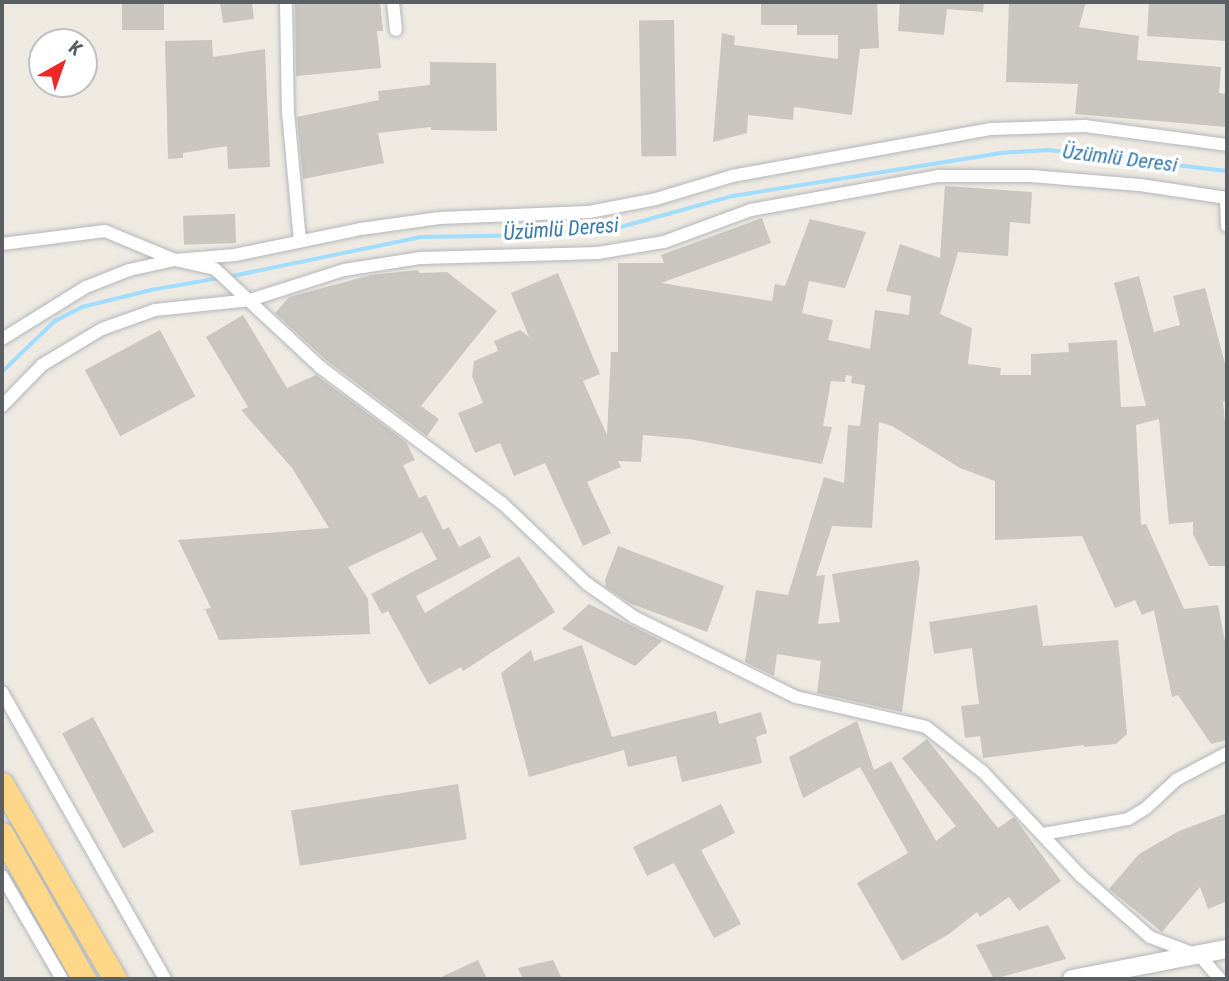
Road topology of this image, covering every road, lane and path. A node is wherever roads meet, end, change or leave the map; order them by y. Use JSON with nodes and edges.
{"nodes":[{"id":1,"x":286,"y":2,"type":"edge"},
{"id":2,"x":393,"y":2,"type":"edge"},
{"id":3,"x":396,"y":30,"type":"dead end"},
{"id":4,"x":1227,"y":145,"type":"edge"},
{"id":5,"x":1227,"y":198,"type":"edge"},
{"id":6,"x":1227,"y":226,"type":"edge"},
{"id":7,"x":300,"y":242,"type":"junction"},
{"id":8,"x":2,"y":244,"type":"edge"},
{"id":9,"x":175,"y":260,"type":"junction"},
{"id":10,"x":250,"y":300,"type":"junction"},
{"id":11,"x":2,"y":339,"type":"edge"},
{"id":12,"x":2,"y":406,"type":"edge"},
{"id":13,"x":2,"y":692,"type":"edge"},
{"id":14,"x":1227,"y":753,"type":"edge"},
{"id":15,"x":2,"y":784,"type":"edge"},
{"id":16,"x":2,"y":834,"type":"edge"},
{"id":17,"x":1043,"y":834,"type":"junction"},
{"id":18,"x":2,"y":876,"type":"edge"},
{"id":19,"x":1227,"y":949,"type":"edge"},
{"id":20,"x":1200,"y":956,"type":"junction"},
{"id":21,"x":62,"y":979,"type":"edge"},
{"id":22,"x":85,"y":979,"type":"edge"},
{"id":23,"x":116,"y":979,"type":"edge"},
{"id":24,"x":164,"y":979,"type":"edge"},
{"id":25,"x":1072,"y":979,"type":"edge"},
{"id":26,"x":1220,"y":979,"type":"edge"}],
"edges":[{"from":1,"to":7,"type":"street"},
{"from":2,"to":3,"type":"street"},
{"from":4,"to":7,"type":"street"},
{"from":5,"to":6,"type":"street"},
{"from":5,"to":10,"type":"street"},
{"from":7,"to":9,"type":"street"},
{"from":8,"to":9,"type":"street"},
{"from":9,"to":10,"type":"street"},
{"from":9,"to":11,"type":"street"},
{"from":10,"to":12,"type":"street"},
{"from":10,"to":17,"type":"street"},
{"from":13,"to":24,"type":"street"},
{"from":14,"to":17,"type":"street"},
{"from":15,"to":23,"type":"highway"},
{"from":16,"to":22,"type":"highway"},
{"from":17,"to":20,"type":"street"},
{"from":18,"to":21,"type":"street"},
{"from":19,"to":20,"type":"street"},
{"from":20,"to":25,"type":"street"},
{"from":20,"to":26,"type":"street"}]}
